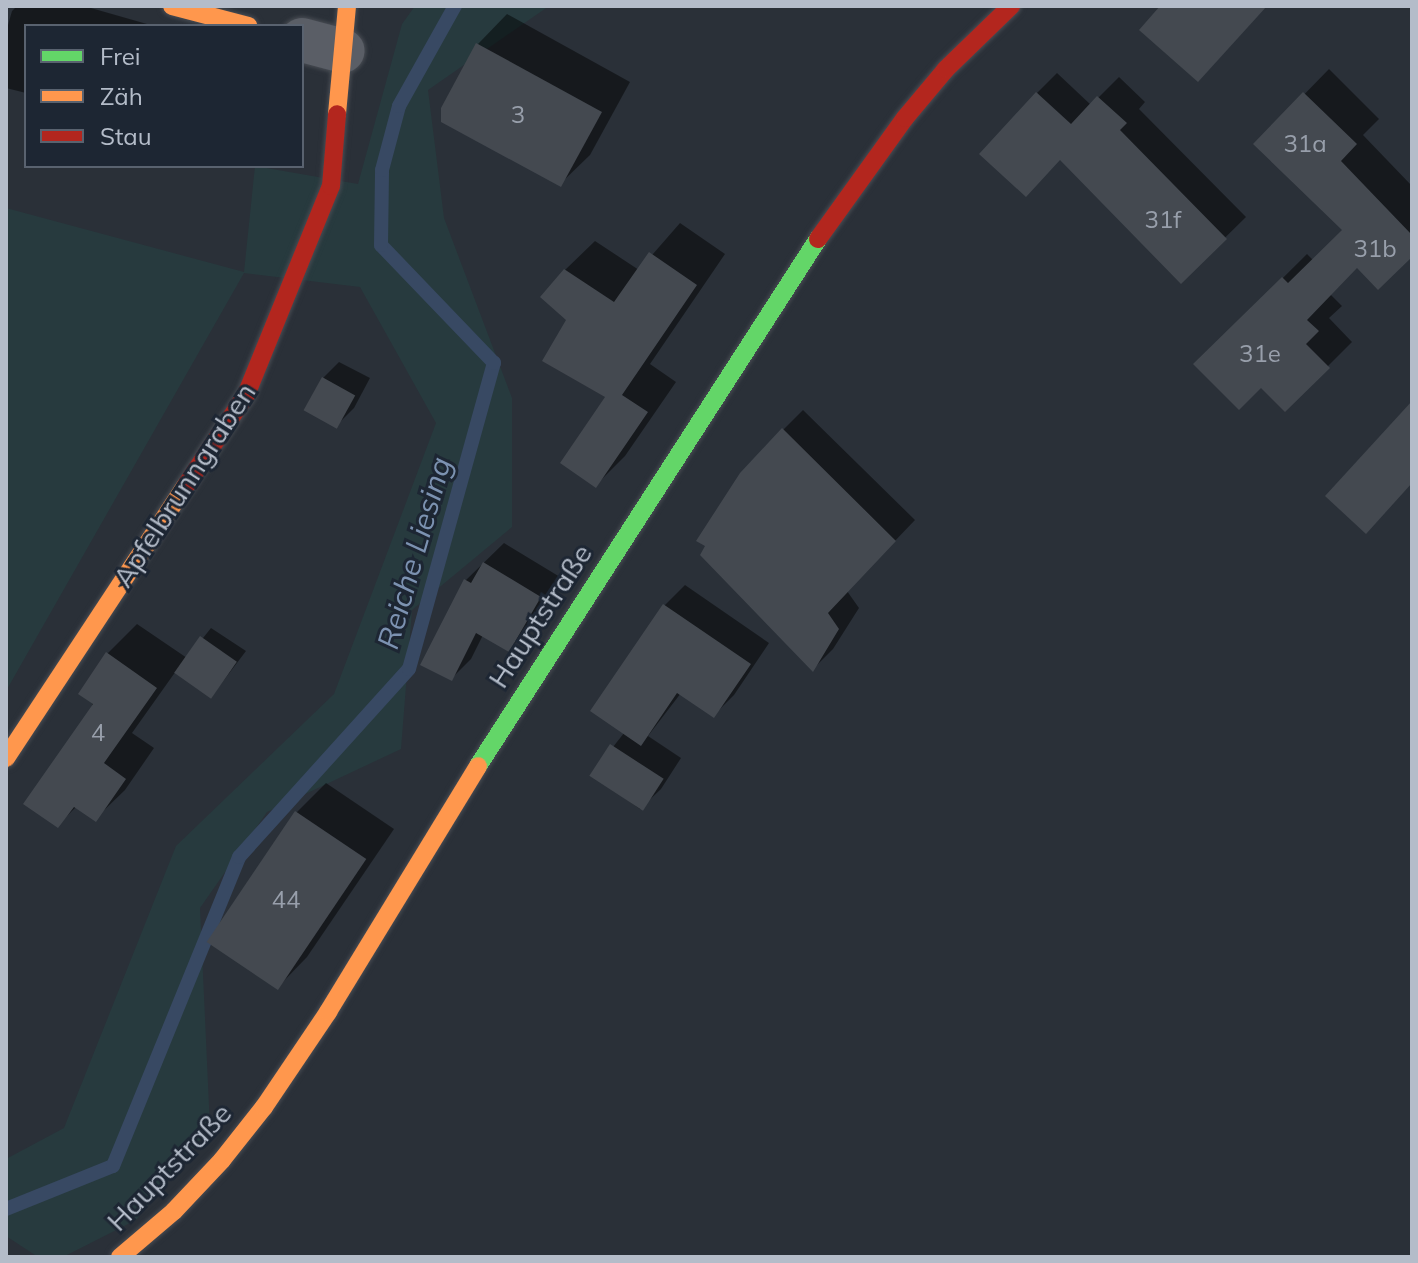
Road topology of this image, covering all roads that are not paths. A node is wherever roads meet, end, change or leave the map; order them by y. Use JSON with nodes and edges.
{"nodes":[{"id":1,"x":172,"y":6,"type":"edge"},
{"id":2,"x":347,"y":6,"type":"edge"},
{"id":3,"x":1011,"y":6,"type":"edge"},
{"id":4,"x":240,"y":24,"type":"edge"},
{"id":5,"x":322,"y":46,"type":"edge"},
{"id":6,"x":6,"y":758,"type":"edge"},
{"id":7,"x":120,"y":1257,"type":"edge"}],
"edges":[{"from":1,"to":4,"type":"main road"},
{"from":2,"to":5,"type":"main road","name":"Apfelbrunngraben"},
{"from":3,"to":7,"type":"main road","name":"Hauptstraße"},
{"from":5,"to":6,"type":"main road","name":"Apfelbrunngraben"}]}
